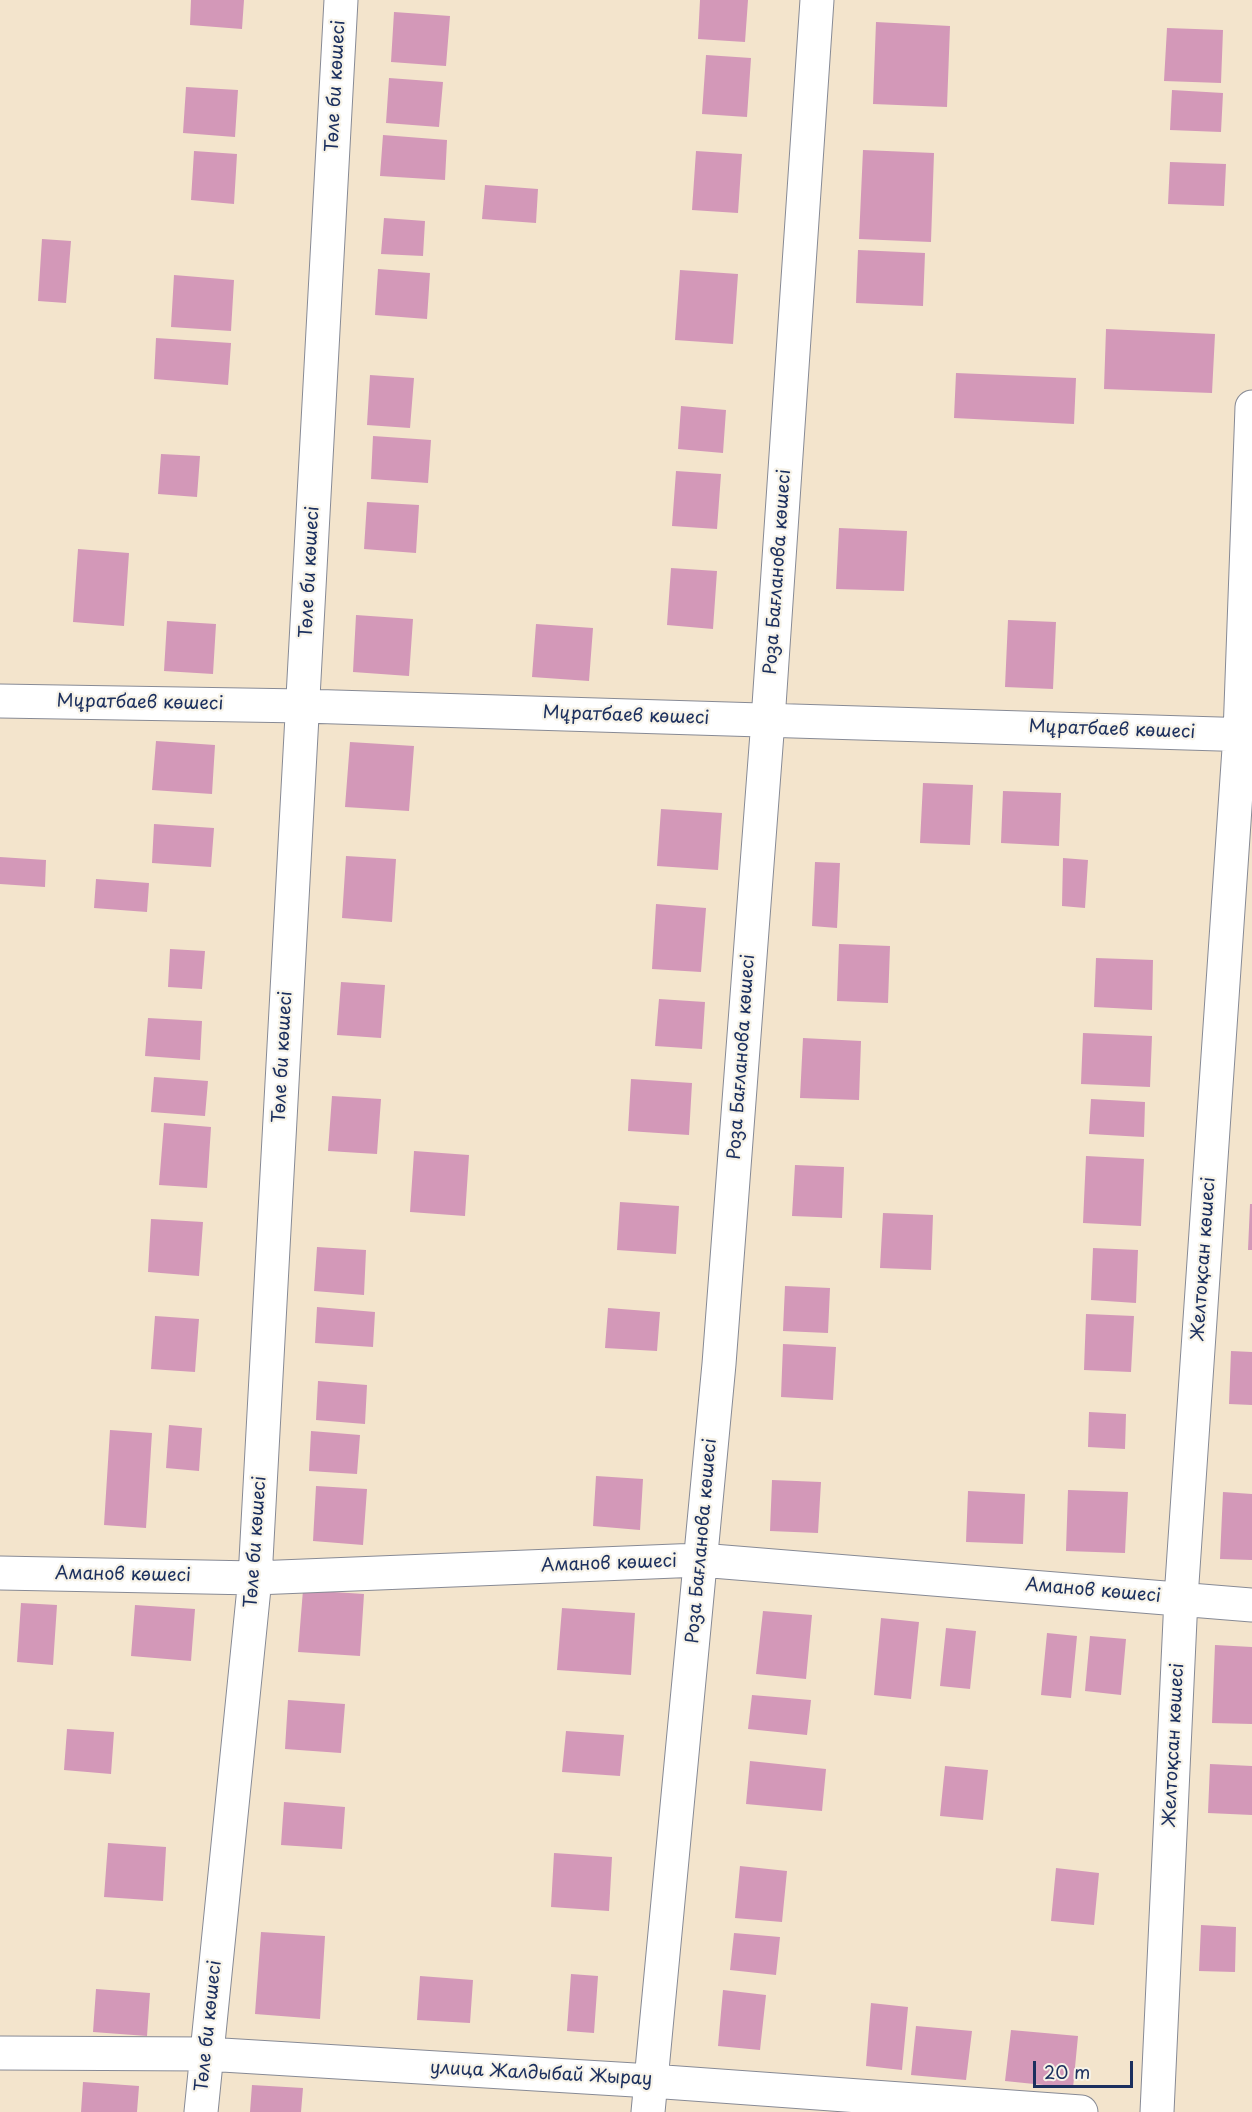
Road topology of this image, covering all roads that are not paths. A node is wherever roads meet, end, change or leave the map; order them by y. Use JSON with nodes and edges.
{"nodes":[{"id":1,"x":341,"y":0,"type":"edge"},
{"id":2,"x":817,"y":0,"type":"edge"},
{"id":3,"x":1252,"y":407,"type":"edge"},
{"id":4,"x":0,"y":701,"type":"edge"},
{"id":5,"x":303,"y":706,"type":"junction"},
{"id":6,"x":768,"y":720,"type":"junction"},
{"id":7,"x":1246,"y":735,"type":"edge"},
{"id":8,"x":700,"y":1560,"type":"junction"},
{"id":9,"x":0,"y":1573,"type":"edge"},
{"id":10,"x":255,"y":1578,"type":"junction"},
{"id":11,"x":1181,"y":1598,"type":"junction"},
{"id":12,"x":1252,"y":1605,"type":"edge"},
{"id":13,"x":0,"y":2053,"type":"edge"},
{"id":14,"x":207,"y":2054,"type":"junction"},
{"id":15,"x":650,"y":2096,"type":"edge"},
{"id":16,"x":201,"y":2112,"type":"edge"},
{"id":17,"x":1081,"y":2112,"type":"edge"},
{"id":18,"x":1156,"y":2112,"type":"edge"}],
"edges":[{"from":1,"to":5,"type":"street","name":"Төле би көшесі"},
{"from":2,"to":6,"type":"street","name":"Роза Бағланова көшесі"},
{"from":3,"to":7,"type":"street","name":"Желтоқсан көшесі"},
{"from":4,"to":5,"type":"street","name":"Мұратбаев көшесі"},
{"from":5,"to":6,"type":"street","name":"Мұратбаев көшесі"},
{"from":5,"to":10,"type":"street","name":"Төле би көшесі"},
{"from":6,"to":7,"type":"street","name":"Мұратбаев көшесі"},
{"from":6,"to":8,"type":"street","name":"Роза Бағланова көшесі"},
{"from":7,"to":11,"type":"street","name":"Желтоқсан көшесі"},
{"from":8,"to":10,"type":"street","name":"Аманов көшесі"},
{"from":8,"to":11,"type":"street","name":"Аманов көшесі"},
{"from":8,"to":15,"type":"street","name":"Роза Бағланова көшесі"},
{"from":9,"to":10,"type":"street","name":"Аманов көшесі"},
{"from":10,"to":14,"type":"street","name":"Төле би көшесі"},
{"from":11,"to":12,"type":"street","name":"Аманов көшесі"},
{"from":11,"to":18,"type":"street","name":"Желтоқсан көшесі"},
{"from":13,"to":14,"type":"street","name":"улица Жалдыбай Жырау"},
{"from":14,"to":15,"type":"street","name":"улица Жалдыбай Жырау"},
{"from":14,"to":16,"type":"street","name":"Төле би көшесі"},
{"from":15,"to":17,"type":"street","name":"улица Жалдыбай Жырау"}]}
